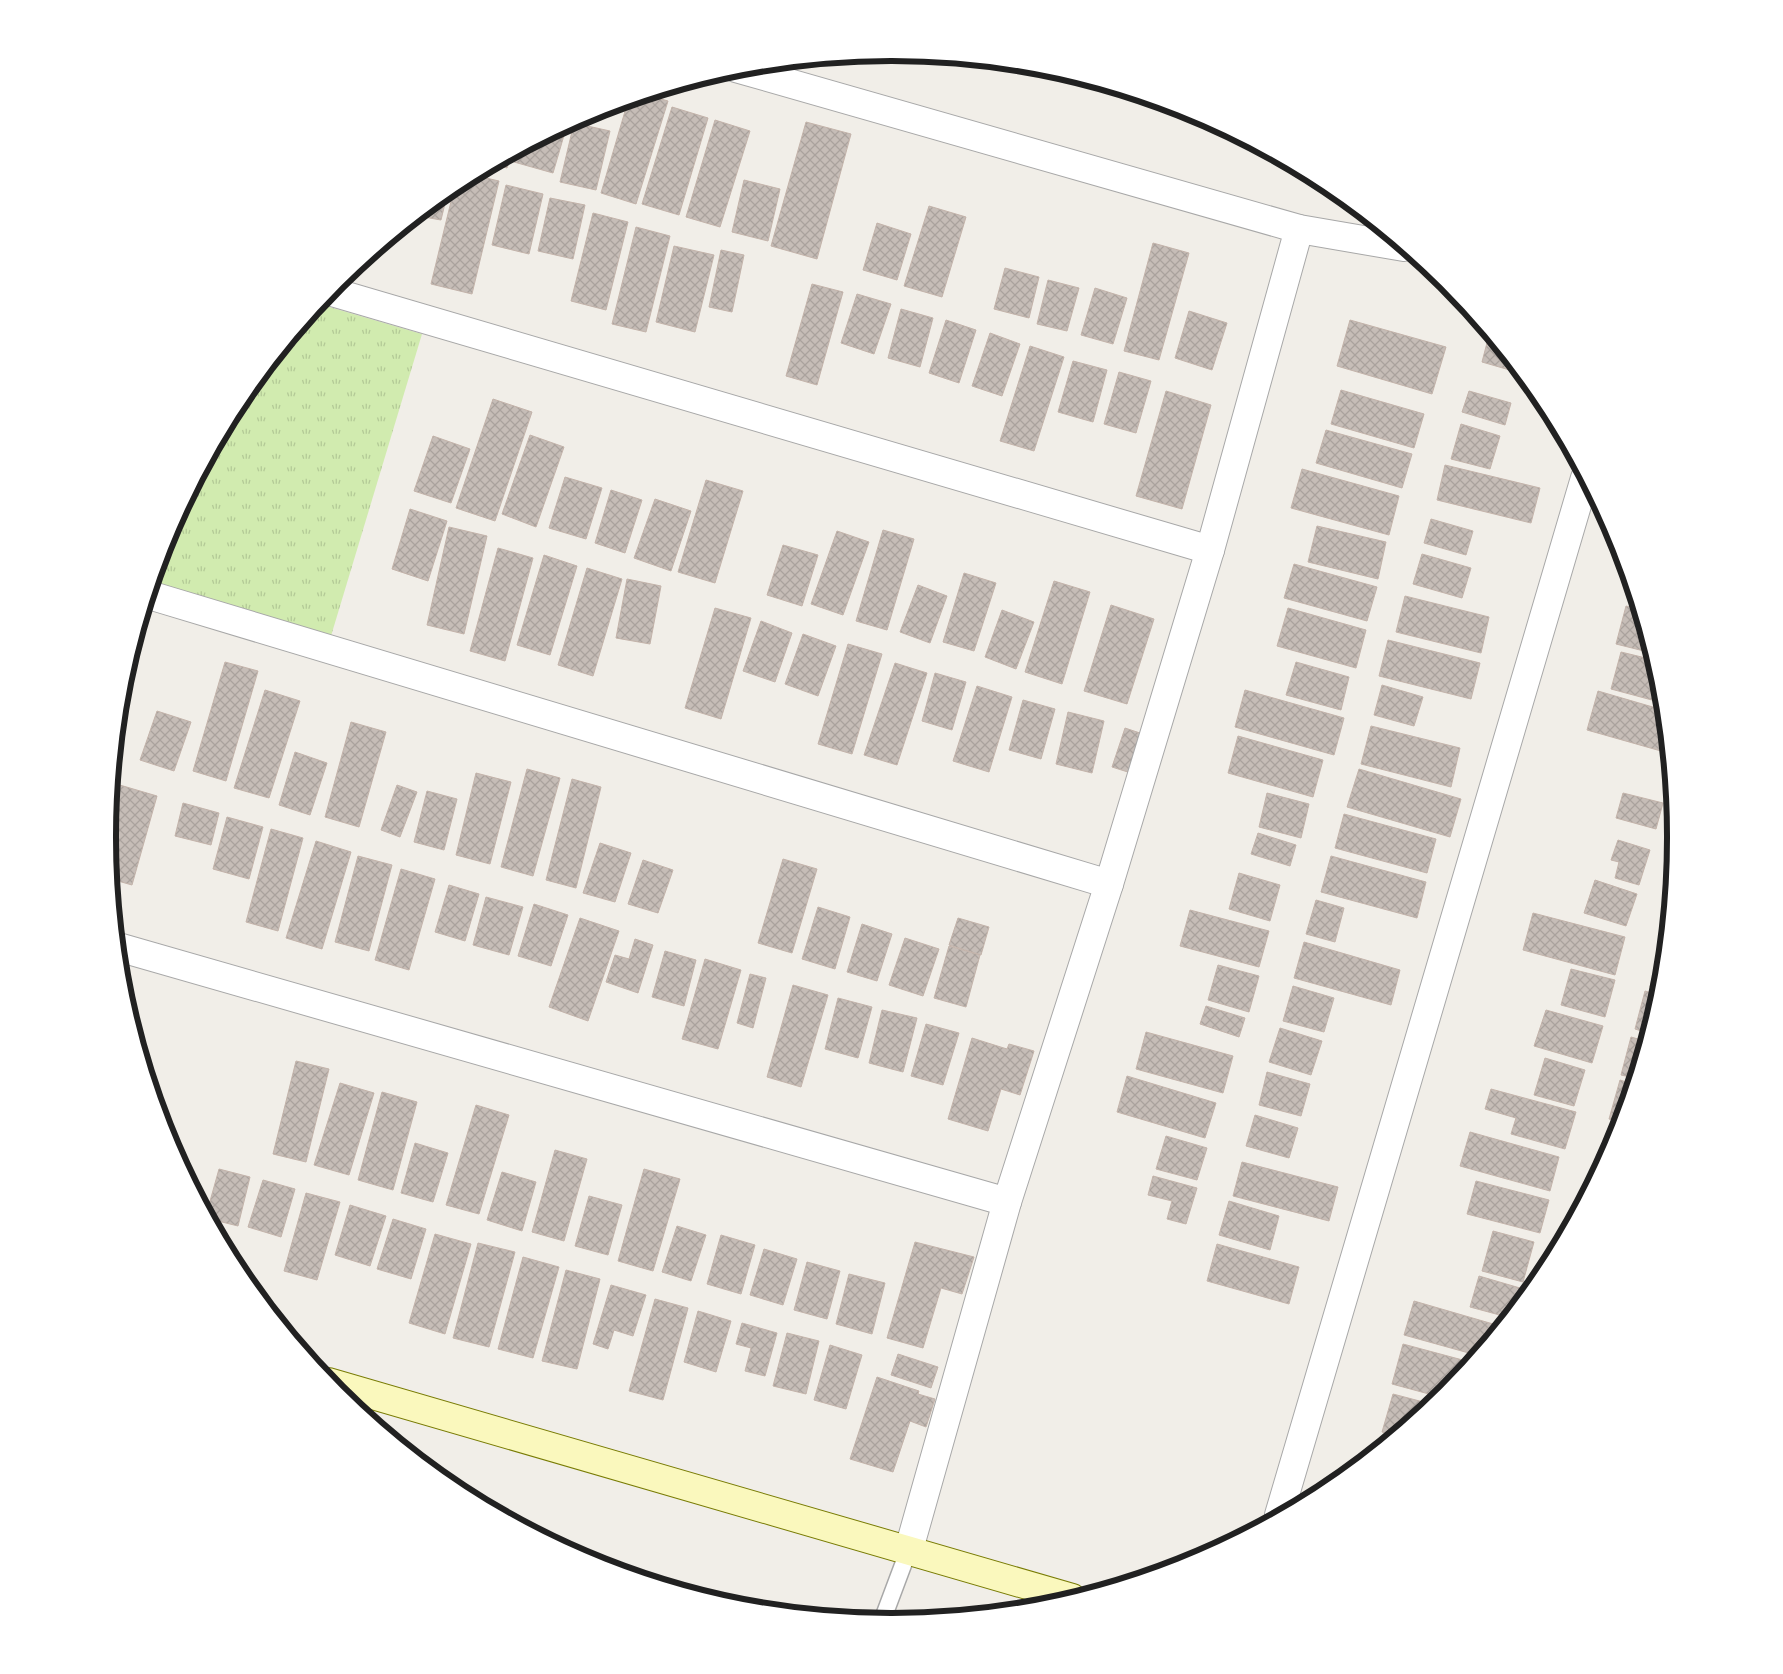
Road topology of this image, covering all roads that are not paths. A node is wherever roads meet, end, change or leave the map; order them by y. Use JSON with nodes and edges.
{"nodes":[{"id":1,"x":755,"y":74,"type":"edge"},
{"id":2,"x":1299,"y":229,"type":"junction"},
{"id":3,"x":1392,"y":245,"type":"edge"},
{"id":4,"x":338,"y":294,"type":"edge"},
{"id":5,"x":1583,"y":486,"type":"edge"},
{"id":6,"x":1210,"y":550,"type":"junction"},
{"id":7,"x":154,"y":597,"type":"edge"},
{"id":8,"x":1108,"y":884,"type":"junction"},
{"id":9,"x":124,"y":949,"type":"edge"},
{"id":10,"x":1007,"y":1202,"type":"junction"},
{"id":11,"x":343,"y":1386,"type":"edge"},
{"id":12,"x":1281,"y":1508,"type":"edge"},
{"id":13,"x":909,"y":1549,"type":"junction"},
{"id":14,"x":1059,"y":1594,"type":"edge"},
{"id":15,"x":885,"y":1613,"type":"edge"}],
"edges":[{"from":1,"to":2,"type":"street"},
{"from":2,"to":3,"type":"street"},
{"from":2,"to":6,"type":"street"},
{"from":4,"to":6,"type":"street"},
{"from":5,"to":12,"type":"street"},
{"from":6,"to":8,"type":"street"},
{"from":7,"to":8,"type":"street"},
{"from":8,"to":10,"type":"street"},
{"from":9,"to":10,"type":"street"},
{"from":10,"to":13,"type":"street"},
{"from":11,"to":13,"type":"street"},
{"from":13,"to":14,"type":"street"},
{"from":13,"to":15,"type":"lane"}]}
